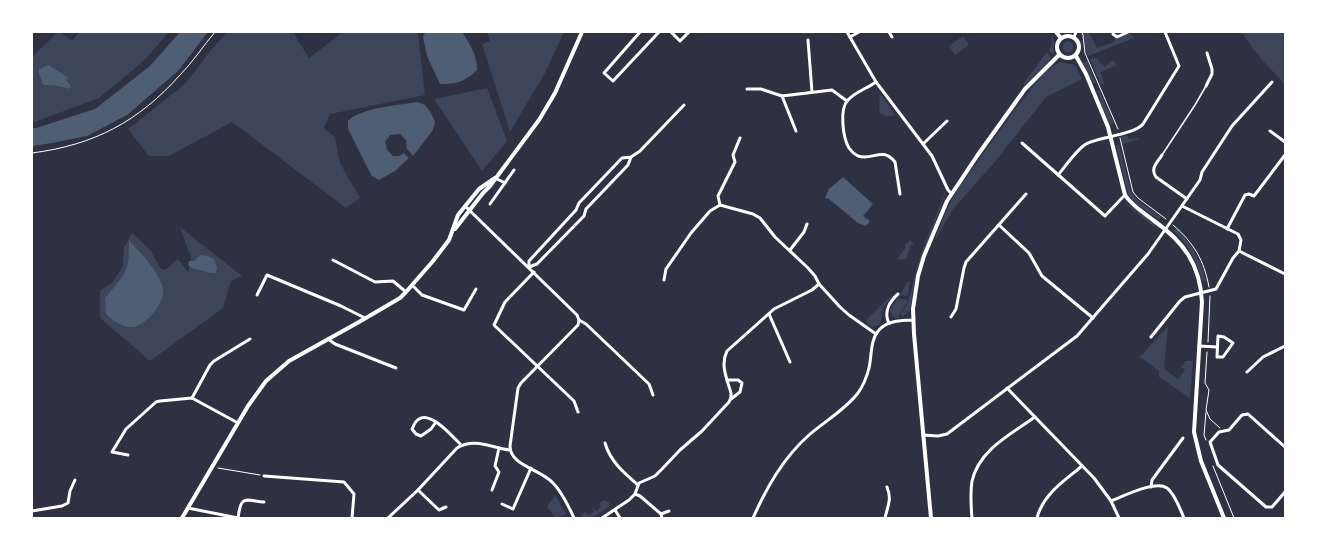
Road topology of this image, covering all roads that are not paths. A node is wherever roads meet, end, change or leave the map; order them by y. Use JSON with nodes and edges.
{"nodes":[{"id":1,"x":582,"y":32,"type":"edge"},
{"id":2,"x":640,"y":32,"type":"edge"},
{"id":3,"x":659,"y":32,"type":"edge"},
{"id":4,"x":671,"y":32,"type":"edge"},
{"id":5,"x":689,"y":32,"type":"edge"},
{"id":6,"x":847,"y":32,"type":"edge"},
{"id":7,"x":858,"y":32,"type":"edge"},
{"id":8,"x":889,"y":32,"type":"edge"},
{"id":9,"x":1056,"y":32,"type":"edge"},
{"id":10,"x":1076,"y":32,"type":"edge"},
{"id":11,"x":1128,"y":32,"type":"edge"},
{"id":12,"x":1164,"y":32,"type":"edge"},
{"id":13,"x":1113,"y":34,"type":"dead end"},
{"id":14,"x":892,"y":37,"type":"dead end"},
{"id":15,"x":1074,"y":37,"type":"junction"},
{"id":16,"x":850,"y":38,"type":"junction"},
{"id":17,"x":1061,"y":38,"type":"junction"},
{"id":18,"x":808,"y":40,"type":"dead end"},
{"id":19,"x":1207,"y":53,"type":"dead end"},
{"id":20,"x":1059,"y":55,"type":"junction"},
{"id":21,"x":1076,"y":56,"type":"junction"},
{"id":22,"x":876,"y":82,"type":"junction"},
{"id":23,"x":1272,"y":82,"type":"dead end"},
{"id":24,"x":1206,"y":86,"type":"joint"},
{"id":25,"x":747,"y":89,"type":"dead end"},
{"id":26,"x":812,"y":92,"type":"junction"},
{"id":27,"x":782,"y":96,"type":"junction"},
{"id":28,"x":847,"y":101,"type":"junction"},
{"id":29,"x":684,"y":105,"type":"dead end"},
{"id":30,"x":947,"y":121,"type":"dead end"},
{"id":31,"x":796,"y":131,"type":"dead end"},
{"id":32,"x":1270,"y":131,"type":"dead end"},
{"id":33,"x":1111,"y":136,"type":"junction"},
{"id":34,"x":740,"y":138,"type":"dead end"},
{"id":35,"x":1285,"y":142,"type":"edge"},
{"id":36,"x":924,"y":143,"type":"junction"},
{"id":37,"x":1022,"y":143,"type":"dead end"},
{"id":38,"x":1162,"y":155,"type":"joint"},
{"id":39,"x":1285,"y":155,"type":"edge"},
{"id":40,"x":631,"y":157,"type":"junction"},
{"id":41,"x":514,"y":170,"type":"dead end"},
{"id":42,"x":1058,"y":175,"type":"junction"},
{"id":43,"x":496,"y":178,"type":"junction"},
{"id":44,"x":505,"y":183,"type":"junction"},
{"id":45,"x":951,"y":193,"type":"junction"},
{"id":46,"x":900,"y":194,"type":"dead end"},
{"id":47,"x":1026,"y":194,"type":"dead end"},
{"id":48,"x":1125,"y":195,"type":"junction"},
{"id":49,"x":1187,"y":199,"type":"junction"},
{"id":50,"x":490,"y":204,"type":"dead end"},
{"id":51,"x":465,"y":206,"type":"junction"},
{"id":52,"x":720,"y":206,"type":"junction"},
{"id":53,"x":1182,"y":206,"type":"junction"},
{"id":54,"x":469,"y":210,"type":"junction"},
{"id":55,"x":576,"y":210,"type":"junction"},
{"id":56,"x":584,"y":216,"type":"junction"},
{"id":57,"x":807,"y":224,"type":"dead end"},
{"id":58,"x":999,"y":225,"type":"junction"},
{"id":59,"x":1165,"y":228,"type":"junction"},
{"id":60,"x":1227,"y":229,"type":"junction"},
{"id":61,"x":451,"y":235,"type":"junction"},
{"id":62,"x":790,"y":250,"type":"junction"},
{"id":63,"x":1239,"y":251,"type":"junction"},
{"id":64,"x":333,"y":260,"type":"dead end"},
{"id":65,"x":529,"y":268,"type":"junction"},
{"id":66,"x":534,"y":272,"type":"junction"},
{"id":67,"x":1285,"y":274,"type":"edge"},
{"id":68,"x":664,"y":280,"type":"dead end"},
{"id":69,"x":819,"y":284,"type":"junction"},
{"id":70,"x":413,"y":286,"type":"junction"},
{"id":71,"x":476,"y":289,"type":"dead end"},
{"id":72,"x":406,"y":292,"type":"junction"},
{"id":73,"x":1202,"y":292,"type":"junction"},
{"id":74,"x":898,"y":294,"type":"dead end"},
{"id":75,"x":256,"y":295,"type":"dead end"},
{"id":76,"x":769,"y":314,"type":"junction"},
{"id":77,"x":951,"y":317,"type":"dead end"},
{"id":78,"x":365,"y":318,"type":"junction"},
{"id":79,"x":1093,"y":318,"type":"junction"},
{"id":80,"x":579,"y":320,"type":"junction"},
{"id":81,"x":913,"y":320,"type":"junction"},
{"id":82,"x":889,"y":323,"type":"junction"},
{"id":83,"x":876,"y":334,"type":"junction"},
{"id":84,"x":1151,"y":337,"type":"dead end"},
{"id":85,"x":250,"y":339,"type":"dead end"},
{"id":86,"x":328,"y":339,"type":"junction"},
{"id":87,"x":1199,"y":346,"type":"junction"},
{"id":88,"x":1285,"y":346,"type":"edge"},
{"id":89,"x":1217,"y":347,"type":"junction"},
{"id":90,"x":790,"y":362,"type":"dead end"},
{"id":91,"x":537,"y":367,"type":"junction"},
{"id":92,"x":396,"y":368,"type":"dead end"},
{"id":93,"x":1246,"y":372,"type":"dead end"},
{"id":94,"x":727,"y":380,"type":"junction"},
{"id":95,"x":1007,"y":388,"type":"junction"},
{"id":96,"x":653,"y":395,"type":"dead end"},
{"id":97,"x":192,"y":398,"type":"junction"},
{"id":98,"x":730,"y":400,"type":"junction"},
{"id":99,"x":578,"y":412,"type":"dead end"},
{"id":100,"x":1035,"y":417,"type":"junction"},
{"id":101,"x":436,"y":422,"type":"junction"},
{"id":102,"x":238,"y":423,"type":"junction"},
{"id":103,"x":923,"y":435,"type":"junction"},
{"id":104,"x":1182,"y":438,"type":"dead end"},
{"id":105,"x":605,"y":443,"type":"dead end"},
{"id":106,"x":461,"y":445,"type":"junction"},
{"id":107,"x":499,"y":448,"type":"junction"},
{"id":108,"x":1285,"y":448,"type":"edge"},
{"id":109,"x":510,"y":450,"type":"junction"},
{"id":110,"x":128,"y":455,"type":"dead end"},
{"id":111,"x":1082,"y":466,"type":"junction"},
{"id":112,"x":531,"y":468,"type":"junction"},
{"id":113,"x":264,"y":476,"type":"road end"},
{"id":114,"x":75,"y":480,"type":"dead end"},
{"id":115,"x":638,"y":485,"type":"junction"},
{"id":116,"x":887,"y":487,"type":"dead end"},
{"id":117,"x":1151,"y":487,"type":"junction"},
{"id":118,"x":418,"y":490,"type":"junction"},
{"id":119,"x":492,"y":490,"type":"dead end"},
{"id":120,"x":1285,"y":492,"type":"edge"},
{"id":121,"x":635,"y":494,"type":"junction"},
{"id":122,"x":1111,"y":501,"type":"junction"},
{"id":123,"x":264,"y":502,"type":"dead end"},
{"id":124,"x":502,"y":504,"type":"dead end"},
{"id":125,"x":446,"y":507,"type":"dead end"},
{"id":126,"x":188,"y":508,"type":"junction"},
{"id":127,"x":616,"y":510,"type":"junction"},
{"id":128,"x":32,"y":511,"type":"edge"},
{"id":129,"x":669,"y":511,"type":"dead end"},
{"id":130,"x":662,"y":516,"type":"edge"},
{"id":131,"x":182,"y":518,"type":"edge"},
{"id":132,"x":352,"y":518,"type":"edge"},
{"id":133,"x":388,"y":518,"type":"edge"},
{"id":134,"x":574,"y":518,"type":"edge"},
{"id":135,"x":602,"y":518,"type":"edge"},
{"id":136,"x":620,"y":518,"type":"edge"},
{"id":137,"x":753,"y":518,"type":"edge"},
{"id":138,"x":885,"y":518,"type":"edge"},
{"id":139,"x":931,"y":518,"type":"edge"},
{"id":140,"x":972,"y":518,"type":"edge"},
{"id":141,"x":1037,"y":518,"type":"edge"},
{"id":142,"x":1119,"y":518,"type":"edge"},
{"id":143,"x":1184,"y":518,"type":"edge"},
{"id":144,"x":1224,"y":518,"type":"edge"}],
"edges":[{"from":1,"to":43,"type":"street"},
{"from":2,"to":3,"type":"street"},
{"from":4,"to":5,"type":"street"},
{"from":6,"to":16,"type":"street"},
{"from":7,"to":16,"type":"street"},
{"from":8,"to":14,"type":"street"},
{"from":9,"to":17,"type":"street"},
{"from":10,"to":15,"type":"street"},
{"from":11,"to":13,"type":"street"},
{"from":12,"to":33,"type":"street"},
{"from":15,"to":17,"type":"street"},
{"from":15,"to":21,"type":"street"},
{"from":16,"to":22,"type":"street"},
{"from":17,"to":20,"type":"street"},
{"from":18,"to":26,"type":"street"},
{"from":19,"to":24,"type":"street"},
{"from":20,"to":21,"type":"street"},
{"from":20,"to":45,"type":"street"},
{"from":21,"to":33,"type":"street"},
{"from":22,"to":28,"type":"street"},
{"from":22,"to":36,"type":"street"},
{"from":23,"to":49,"type":"street"},
{"from":24,"to":38,"type":"lane"},
{"from":25,"to":27,"type":"street"},
{"from":26,"to":27,"type":"street"},
{"from":26,"to":28,"type":"street"},
{"from":27,"to":31,"type":"street"},
{"from":28,"to":46,"type":"street"},
{"from":29,"to":40,"type":"street"},
{"from":30,"to":36,"type":"street"},
{"from":32,"to":35,"type":"street"},
{"from":33,"to":42,"type":"street"},
{"from":33,"to":48,"type":"street"},
{"from":34,"to":52,"type":"street"},
{"from":36,"to":45,"type":"street"},
{"from":37,"to":42,"type":"street"},
{"from":38,"to":49,"type":"street"},
{"from":39,"to":60,"type":"street"},
{"from":40,"to":55,"type":"street"},
{"from":40,"to":56,"type":"street"},
{"from":41,"to":44,"type":"street"},
{"from":42,"to":48,"type":"street"},
{"from":43,"to":44,"type":"street"},
{"from":43,"to":51,"type":"street"},
{"from":43,"to":54,"type":"street"},
{"from":44,"to":50,"type":"street"},
{"from":45,"to":81,"type":"street"},
{"from":47,"to":58,"type":"street"},
{"from":48,"to":59,"type":"street"},
{"from":49,"to":53,"type":"street"},
{"from":51,"to":54,"type":"street"},
{"from":51,"to":61,"type":"street"},
{"from":52,"to":62,"type":"street"},
{"from":52,"to":68,"type":"street"},
{"from":53,"to":59,"type":"street"},
{"from":53,"to":60,"type":"street"},
{"from":54,"to":61,"type":"street"},
{"from":54,"to":65,"type":"street"},
{"from":55,"to":56,"type":"street"},
{"from":55,"to":65,"type":"street"},
{"from":56,"to":65,"type":"street"},
{"from":57,"to":62,"type":"street"},
{"from":58,"to":77,"type":"street"},
{"from":58,"to":79,"type":"street"},
{"from":59,"to":73,"type":"street"},
{"from":59,"to":79,"type":"street"},
{"from":60,"to":63,"type":"street"},
{"from":61,"to":70,"type":"street"},
{"from":62,"to":69,"type":"street"},
{"from":63,"to":67,"type":"street"},
{"from":63,"to":73,"type":"street"},
{"from":64,"to":72,"type":"street"},
{"from":65,"to":66,"type":"street"},
{"from":66,"to":80,"type":"street"},
{"from":66,"to":91,"type":"street"},
{"from":69,"to":76,"type":"street"},
{"from":69,"to":83,"type":"street"},
{"from":70,"to":71,"type":"street"},
{"from":70,"to":72,"type":"street"},
{"from":72,"to":78,"type":"street"},
{"from":73,"to":84,"type":"street"},
{"from":73,"to":87,"type":"street"},
{"from":74,"to":82,"type":"street"},
{"from":75,"to":78,"type":"street"},
{"from":76,"to":90,"type":"street"},
{"from":76,"to":94,"type":"street"},
{"from":78,"to":86,"type":"street"},
{"from":79,"to":95,"type":"street"},
{"from":80,"to":91,"type":"street"},
{"from":80,"to":96,"type":"street"},
{"from":81,"to":82,"type":"street"},
{"from":81,"to":103,"type":"street"},
{"from":82,"to":83,"type":"street"},
{"from":83,"to":137,"type":"street"},
{"from":85,"to":97,"type":"street"},
{"from":86,"to":92,"type":"street"},
{"from":86,"to":102,"type":"street"},
{"from":87,"to":89,"type":"street"},
{"from":87,"to":144,"type":"street"},
{"from":88,"to":93,"type":"street"},
{"from":89,"to":89,"type":"street"},
{"from":91,"to":99,"type":"street"},
{"from":91,"to":109,"type":"street"},
{"from":94,"to":98,"type":"street"},
{"from":94,"to":98,"type":"street"},
{"from":95,"to":100,"type":"street"},
{"from":95,"to":103,"type":"street"},
{"from":97,"to":102,"type":"street"},
{"from":97,"to":110,"type":"street"},
{"from":98,"to":115,"type":"street"},
{"from":100,"to":111,"type":"street"},
{"from":100,"to":140,"type":"street"},
{"from":101,"to":101,"type":"street"},
{"from":101,"to":106,"type":"street"},
{"from":102,"to":126,"type":"street"},
{"from":103,"to":139,"type":"street"},
{"from":104,"to":117,"type":"street"},
{"from":105,"to":115,"type":"street"},
{"from":106,"to":107,"type":"street"},
{"from":106,"to":118,"type":"street"},
{"from":107,"to":109,"type":"street"},
{"from":107,"to":119,"type":"street"},
{"from":108,"to":120,"type":"street"},
{"from":109,"to":112,"type":"street"},
{"from":111,"to":122,"type":"street"},
{"from":111,"to":141,"type":"street"},
{"from":112,"to":124,"type":"street"},
{"from":112,"to":134,"type":"street"},
{"from":113,"to":132,"type":"street"},
{"from":114,"to":128,"type":"street"},
{"from":115,"to":121,"type":"street"},
{"from":116,"to":138,"type":"street"},
{"from":117,"to":122,"type":"street"},
{"from":117,"to":143,"type":"street"},
{"from":118,"to":125,"type":"street"},
{"from":118,"to":133,"type":"street"},
{"from":121,"to":127,"type":"street"},
{"from":121,"to":130,"type":"street"},
{"from":122,"to":142,"type":"street"},
{"from":123,"to":126,"type":"street"},
{"from":126,"to":131,"type":"street"},
{"from":127,"to":135,"type":"street"},
{"from":127,"to":136,"type":"street"},
{"from":129,"to":130,"type":"street"}]}
